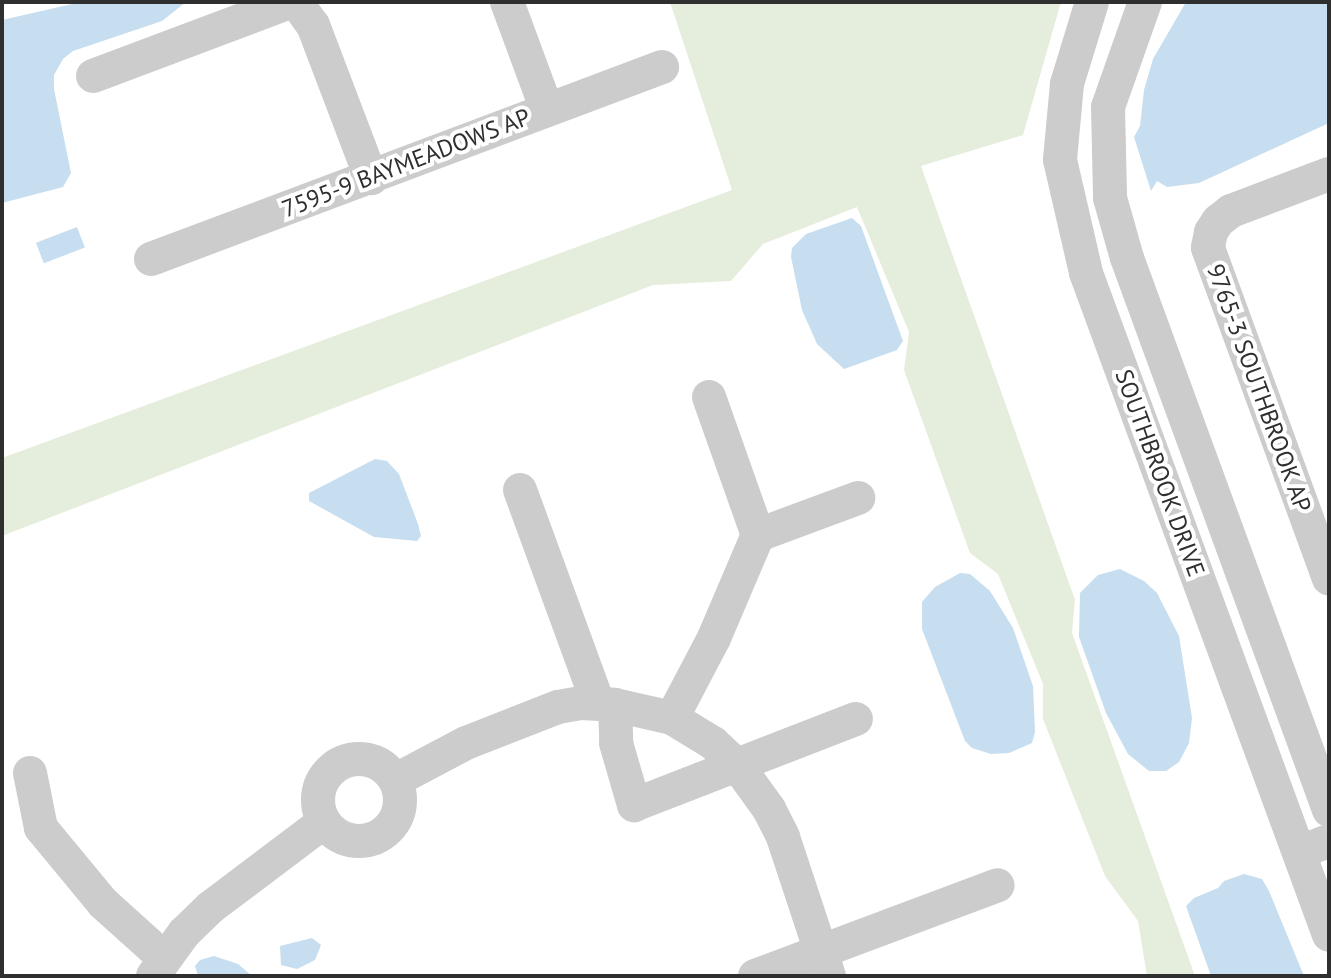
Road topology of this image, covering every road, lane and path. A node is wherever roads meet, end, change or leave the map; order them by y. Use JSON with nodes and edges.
{"nodes":[{"id":1,"x":290,"y":2,"type":"edge"},
{"id":2,"x":296,"y":2,"type":"edge"},
{"id":3,"x":507,"y":2,"type":"edge"},
{"id":4,"x":1092,"y":2,"type":"edge"},
{"id":5,"x":1145,"y":2,"type":"edge"},
{"id":6,"x":662,"y":67,"type":"dead end"},
{"id":7,"x":93,"y":76,"type":"dead end"},
{"id":8,"x":547,"y":110,"type":"junction"},
{"id":9,"x":1329,"y":174,"type":"edge"},
{"id":10,"x":371,"y":178,"type":"junction"},
{"id":11,"x":1127,"y":258,"type":"junction"},
{"id":12,"x":151,"y":259,"type":"dead end"},
{"id":13,"x":1086,"y":273,"type":"junction"},
{"id":14,"x":709,"y":397,"type":"dead end"},
{"id":15,"x":520,"y":490,"type":"dead end"},
{"id":16,"x":858,"y":498,"type":"dead end"},
{"id":17,"x":758,"y":535,"type":"junction"},
{"id":18,"x":1329,"y":579,"type":"edge"},
{"id":19,"x":607,"y":704,"type":"junction"},
{"id":20,"x":672,"y":718,"type":"junction"},
{"id":21,"x":856,"y":719,"type":"dead end"},
{"id":22,"x":738,"y":766,"type":"junction"},
{"id":23,"x":30,"y":773,"type":"dead end"},
{"id":24,"x":396,"y":780,"type":"junction"},
{"id":25,"x":1329,"y":810,"type":"edge"},
{"id":26,"x":324,"y":822,"type":"junction"},
{"id":27,"x":1314,"y":846,"type":"edge"},
{"id":28,"x":998,"y":885,"type":"dead end"},
{"id":29,"x":1329,"y":935,"type":"edge"},
{"id":30,"x":825,"y":964,"type":"edge"},
{"id":31,"x":158,"y":967,"type":"edge"},
{"id":32,"x":755,"y":976,"type":"edge"}],
"edges":[{"from":1,"to":7,"type":"street"},
{"from":2,"to":10,"type":"street"},
{"from":3,"to":8,"type":"street"},
{"from":4,"to":13,"type":"street","name":"SOUTHBROOK DRIVE"},
{"from":5,"to":11,"type":"street","name":"SOUTHBROOK DRIVE"},
{"from":6,"to":8,"type":"street","name":"7595-9 BAYMEADOWS AP"},
{"from":8,"to":10,"type":"street","name":"7595-9 BAYMEADOWS AP"},
{"from":9,"to":18,"type":"street","name":"9765-3 SOUTHBROOK AP"},
{"from":10,"to":12,"type":"street","name":"7595-9 BAYMEADOWS AP"},
{"from":11,"to":13,"type":"street"},
{"from":11,"to":25,"type":"street","name":"SOUTHBROOK DRIVE"},
{"from":13,"to":27,"type":"street","name":"SOUTHBROOK DRIVE"},
{"from":14,"to":17,"type":"street"},
{"from":15,"to":19,"type":"street"},
{"from":16,"to":17,"type":"street"},
{"from":17,"to":20,"type":"street"},
{"from":19,"to":20,"type":"street"},
{"from":19,"to":22,"type":"street"},
{"from":19,"to":24,"type":"street"},
{"from":20,"to":22,"type":"street"},
{"from":21,"to":22,"type":"street"},
{"from":22,"to":30,"type":"street"},
{"from":23,"to":31,"type":"street"},
{"from":24,"to":26,"type":"street"},
{"from":24,"to":26,"type":"street"},
{"from":26,"to":31,"type":"street"},
{"from":27,"to":29,"type":"street","name":"SOUTHBROOK DRIVE"},
{"from":28,"to":30,"type":"street"},
{"from":30,"to":32,"type":"street"}]}
